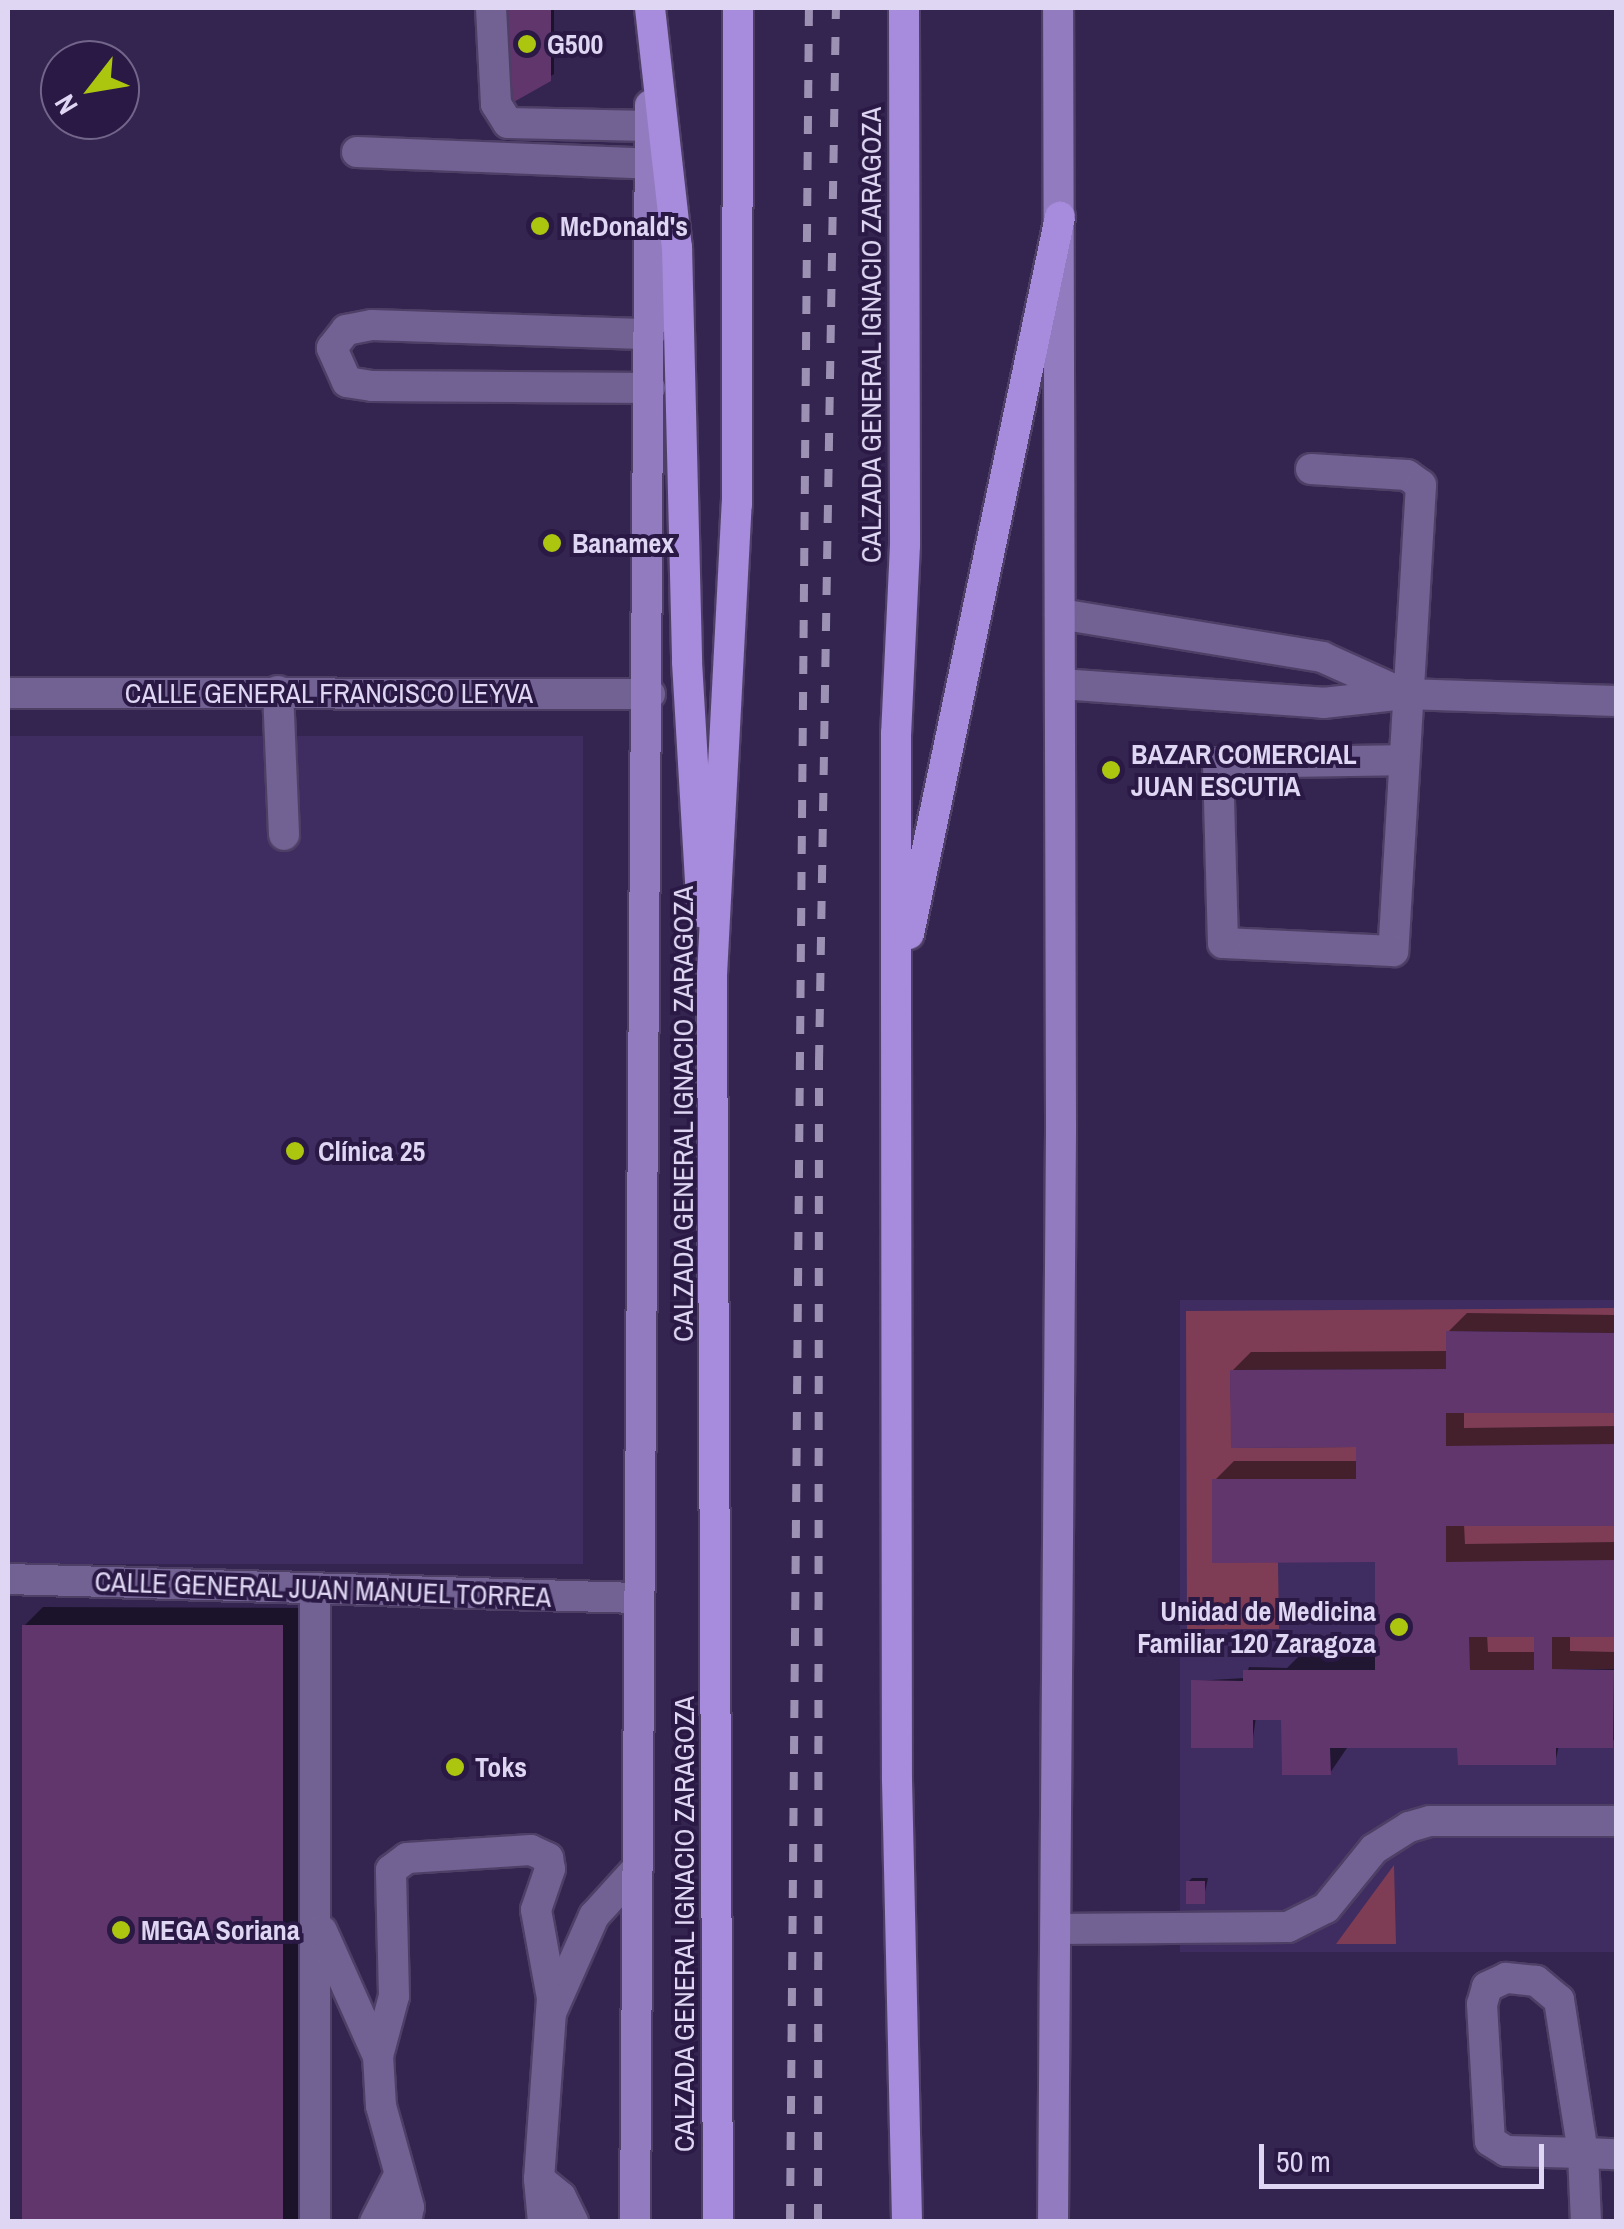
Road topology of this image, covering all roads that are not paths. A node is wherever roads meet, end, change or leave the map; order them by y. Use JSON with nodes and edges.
{"nodes":[{"id":1,"x":492,"y":8,"type":"edge"},
{"id":2,"x":650,"y":8,"type":"edge"},
{"id":3,"x":738,"y":8,"type":"edge"},
{"id":4,"x":904,"y":8,"type":"edge"},
{"id":5,"x":1058,"y":8,"type":"edge"},
{"id":6,"x":650,"y":126,"type":"junction"},
{"id":7,"x":357,"y":152,"type":"dead end"},
{"id":8,"x":651,"y":164,"type":"junction"},
{"id":9,"x":1060,"y":217,"type":"junction"},
{"id":10,"x":650,"y":334,"type":"junction"},
{"id":11,"x":650,"y":388,"type":"junction"},
{"id":12,"x":1311,"y":469,"type":"dead end"},
{"id":13,"x":1060,"y":614,"type":"junction"},
{"id":14,"x":1061,"y":684,"type":"junction"},
{"id":15,"x":278,"y":691,"type":"junction"},
{"id":16,"x":8,"y":693,"type":"edge"},
{"id":17,"x":650,"y":694,"type":"junction"},
{"id":18,"x":1405,"y":694,"type":"junction"},
{"id":19,"x":1616,"y":701,"type":"edge"},
{"id":20,"x":1400,"y":760,"type":"junction"},
{"id":21,"x":284,"y":835,"type":"dead end"},
{"id":22,"x":712,"y":975,"type":"junction"},
{"id":23,"x":896,"y":1001,"type":"junction"},
{"id":24,"x":8,"y":1579,"type":"edge"},
{"id":25,"x":315,"y":1592,"type":"junction"},
{"id":26,"x":638,"y":1598,"type":"junction"},
{"id":27,"x":1616,"y":1821,"type":"edge"},
{"id":28,"x":635,"y":1871,"type":"junction"},
{"id":29,"x":316,"y":1919,"type":"junction"},
{"id":30,"x":1056,"y":1929,"type":"junction"},
{"id":31,"x":551,"y":2012,"type":"junction"},
{"id":32,"x":378,"y":2056,"type":"junction"},
{"id":33,"x":1583,"y":2152,"type":"junction"},
{"id":34,"x":1616,"y":2154,"type":"edge"},
{"id":35,"x":398,"y":2177,"type":"junction"},
{"id":36,"x":540,"y":2179,"type":"junction"},
{"id":37,"x":316,"y":2222,"type":"edge"},
{"id":38,"x":375,"y":2222,"type":"edge"},
{"id":39,"x":406,"y":2222,"type":"edge"},
{"id":40,"x":543,"y":2222,"type":"edge"},
{"id":41,"x":574,"y":2222,"type":"edge"},
{"id":42,"x":635,"y":2222,"type":"edge"},
{"id":43,"x":718,"y":2222,"type":"edge"},
{"id":44,"x":908,"y":2222,"type":"edge"},
{"id":45,"x":1053,"y":2222,"type":"edge"},
{"id":46,"x":1586,"y":2222,"type":"edge"}],
"edges":[{"from":1,"to":6,"type":"street"},
{"from":2,"to":6,"type":"main road","name":"CALZADA GENERAL IGNACIO ZARAGOZA"},
{"from":2,"to":22,"type":"highway"},
{"from":3,"to":22,"type":"highway","name":"CALZADA GENERAL IGNACIO ZARAGOZA"},
{"from":4,"to":23,"type":"highway","name":"CALZADA GENERAL IGNACIO ZARAGOZA"},
{"from":5,"to":9,"type":"main road"},
{"from":6,"to":8,"type":"main road","name":"CALZADA GENERAL IGNACIO ZARAGOZA"},
{"from":7,"to":8,"type":"street"},
{"from":8,"to":10,"type":"main road","name":"CALZADA GENERAL IGNACIO ZARAGOZA"},
{"from":9,"to":13,"type":"main road"},
{"from":9,"to":23,"type":"highway"},
{"from":10,"to":11,"type":"main road","name":"CALZADA GENERAL IGNACIO ZARAGOZA"},
{"from":10,"to":11,"type":"street"},
{"from":11,"to":17,"type":"main road","name":"CALZADA GENERAL IGNACIO ZARAGOZA"},
{"from":12,"to":18,"type":"street"},
{"from":13,"to":14,"type":"main road"},
{"from":13,"to":18,"type":"street"},
{"from":14,"to":18,"type":"street"},
{"from":14,"to":30,"type":"main road"},
{"from":15,"to":16,"type":"street","name":"CALLE GENERAL FRANCISCO LEYVA"},
{"from":15,"to":17,"type":"street","name":"CALLE GENERAL FRANCISCO LEYVA"},
{"from":15,"to":21,"type":"street"},
{"from":17,"to":26,"type":"main road","name":"CALZADA GENERAL IGNACIO ZARAGOZA"},
{"from":18,"to":19,"type":"street"},
{"from":18,"to":20,"type":"street"},
{"from":20,"to":20,"type":"street"},
{"from":22,"to":43,"type":"highway","name":"CALZADA GENERAL IGNACIO ZARAGOZA"},
{"from":23,"to":44,"type":"highway","name":"CALZADA GENERAL IGNACIO ZARAGOZA"},
{"from":24,"to":25,"type":"street","name":"CALLE GENERAL JUAN MANUEL TORREA"},
{"from":25,"to":26,"type":"street","name":"CALLE GENERAL JUAN MANUEL TORREA"},
{"from":25,"to":29,"type":"street"},
{"from":26,"to":28,"type":"main road","name":"CALZADA GENERAL IGNACIO ZARAGOZA"},
{"from":27,"to":30,"type":"street"},
{"from":28,"to":31,"type":"street"},
{"from":28,"to":42,"type":"main road","name":"CALZADA GENERAL IGNACIO ZARAGOZA"},
{"from":29,"to":32,"type":"street"},
{"from":29,"to":37,"type":"street"},
{"from":30,"to":45,"type":"main road"},
{"from":31,"to":32,"type":"street"},
{"from":31,"to":36,"type":"street"},
{"from":32,"to":35,"type":"street"},
{"from":33,"to":33,"type":"street"},
{"from":33,"to":34,"type":"street"},
{"from":33,"to":46,"type":"street"},
{"from":35,"to":38,"type":"street"},
{"from":35,"to":39,"type":"street"},
{"from":36,"to":40,"type":"street"},
{"from":36,"to":41,"type":"street"}]}
